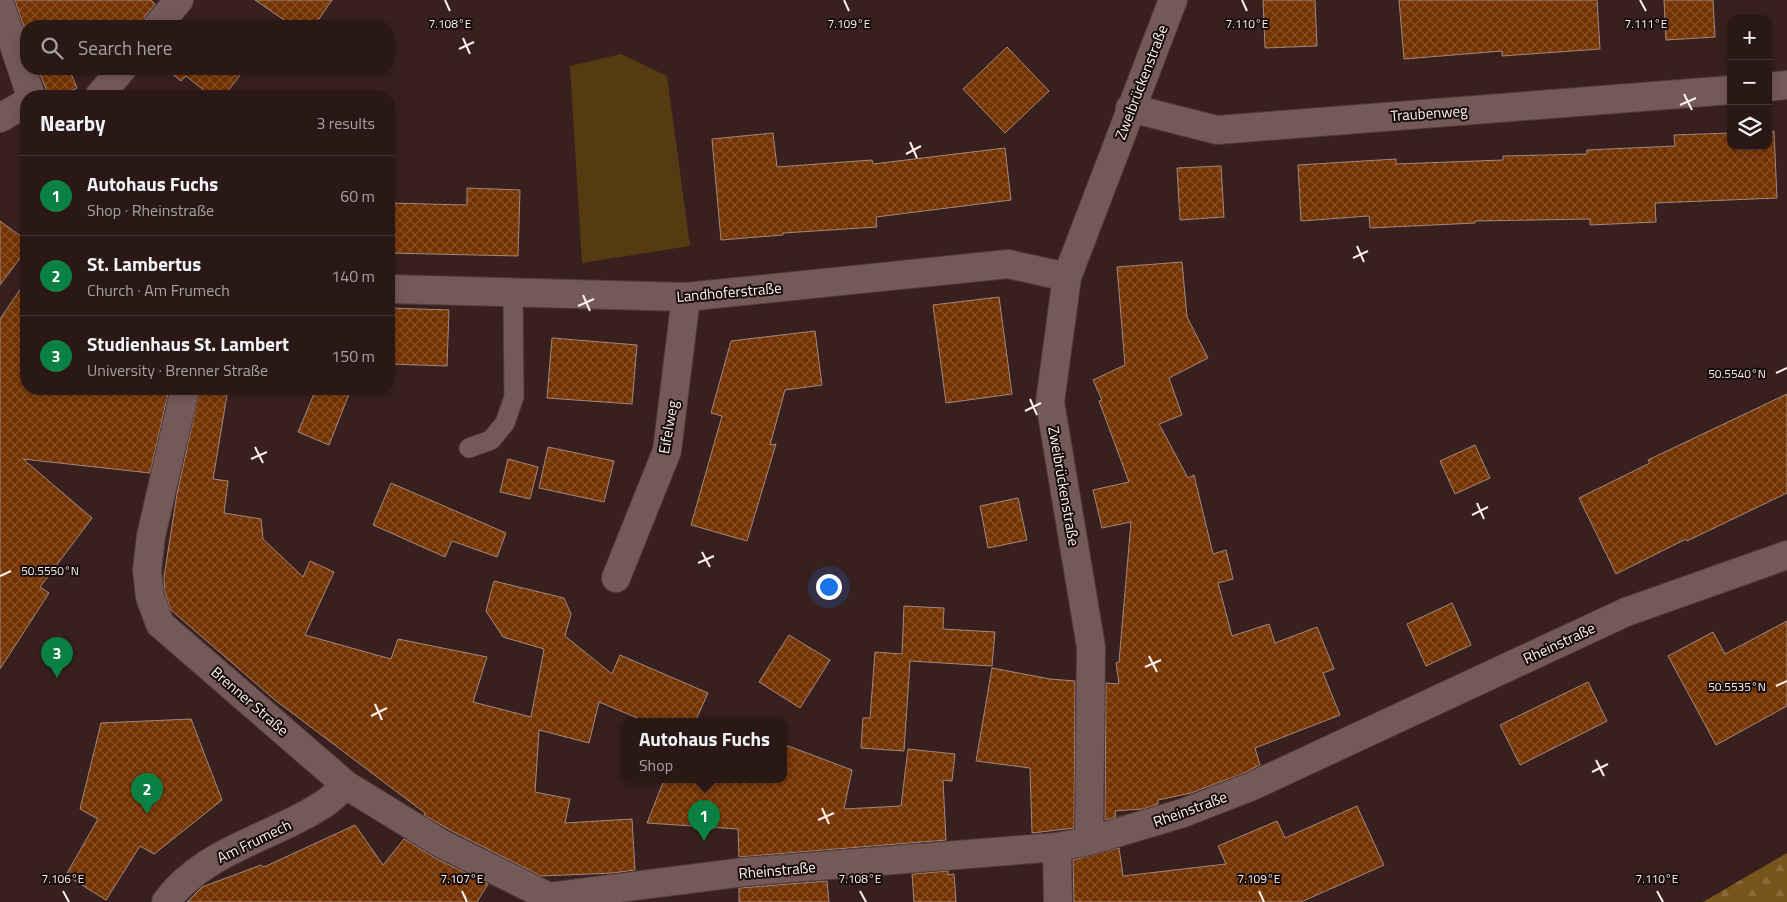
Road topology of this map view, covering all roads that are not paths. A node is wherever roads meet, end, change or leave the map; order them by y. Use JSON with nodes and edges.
{"nodes":[{"id":1,"x":179,"y":0,"type":"edge"},
{"id":2,"x":1173,"y":0,"type":"edge"},
{"id":3,"x":0,"y":4,"type":"edge"},
{"id":4,"x":162,"y":20,"type":"edge"},
{"id":5,"x":20,"y":63,"type":"edge"},
{"id":6,"x":24,"y":75,"type":"edge"},
{"id":7,"x":117,"y":75,"type":"edge"},
{"id":8,"x":1787,"y":85,"type":"edge"},
{"id":9,"x":1772,"y":87,"type":"edge"},
{"id":10,"x":29,"y":90,"type":"edge"},
{"id":11,"x":104,"y":90,"type":"edge"},
{"id":12,"x":1727,"y":90,"type":"edge"},
{"id":13,"x":20,"y":106,"type":"edge"},
{"id":14,"x":1130,"y":108,"type":"junction"},
{"id":15,"x":0,"y":118,"type":"edge"},
{"id":16,"x":1067,"y":277,"type":"junction"},
{"id":17,"x":395,"y":289,"type":"edge"},
{"id":18,"x":513,"y":292,"type":"junction"},
{"id":19,"x":686,"y":297,"type":"junction"},
{"id":20,"x":184,"y":395,"type":"edge"},
{"id":21,"x":469,"y":448,"type":"dead end"},
{"id":22,"x":1787,"y":555,"type":"edge"},
{"id":23,"x":616,"y":578,"type":"dead end"},
{"id":24,"x":346,"y":785,"type":"junction"},
{"id":25,"x":1090,"y":841,"type":"junction"},
{"id":26,"x":1057,"y":847,"type":"junction"},
{"id":27,"x":548,"y":899,"type":"edge"},
{"id":28,"x":166,"y":902,"type":"edge"},
{"id":29,"x":1058,"y":902,"type":"edge"}],
"edges":[{"from":1,"to":4,"type":"street"},
{"from":2,"to":14,"type":"street","name":"Zweibrückenstraße"},
{"from":3,"to":5,"type":"street"},
{"from":6,"to":10,"type":"street"},
{"from":7,"to":11,"type":"street"},
{"from":8,"to":9,"type":"street"},
{"from":12,"to":14,"type":"street","name":"Traubenweg"},
{"from":13,"to":15,"type":"street"},
{"from":14,"to":16,"type":"street","name":"Zweibrückenstraße"},
{"from":16,"to":19,"type":"street","name":"Landhoferstraße"},
{"from":16,"to":25,"type":"street","name":"Zweibrückenstraße"},
{"from":17,"to":18,"type":"street","name":"Landhoferstraße"},
{"from":18,"to":19,"type":"street","name":"Landhoferstraße"},
{"from":18,"to":21,"type":"lane"},
{"from":19,"to":23,"type":"street","name":"Eifelweg"},
{"from":20,"to":24,"type":"street","name":"Brenner Straße"},
{"from":22,"to":25,"type":"street","name":"Rheinstraße"},
{"from":24,"to":27,"type":"street","name":"Brenner Straße"},
{"from":24,"to":28,"type":"street","name":"Am Frumech"},
{"from":25,"to":26,"type":"street","name":"Rheinstraße"},
{"from":26,"to":27,"type":"street","name":"Rheinstraße"},
{"from":26,"to":29,"type":"street"}]}
